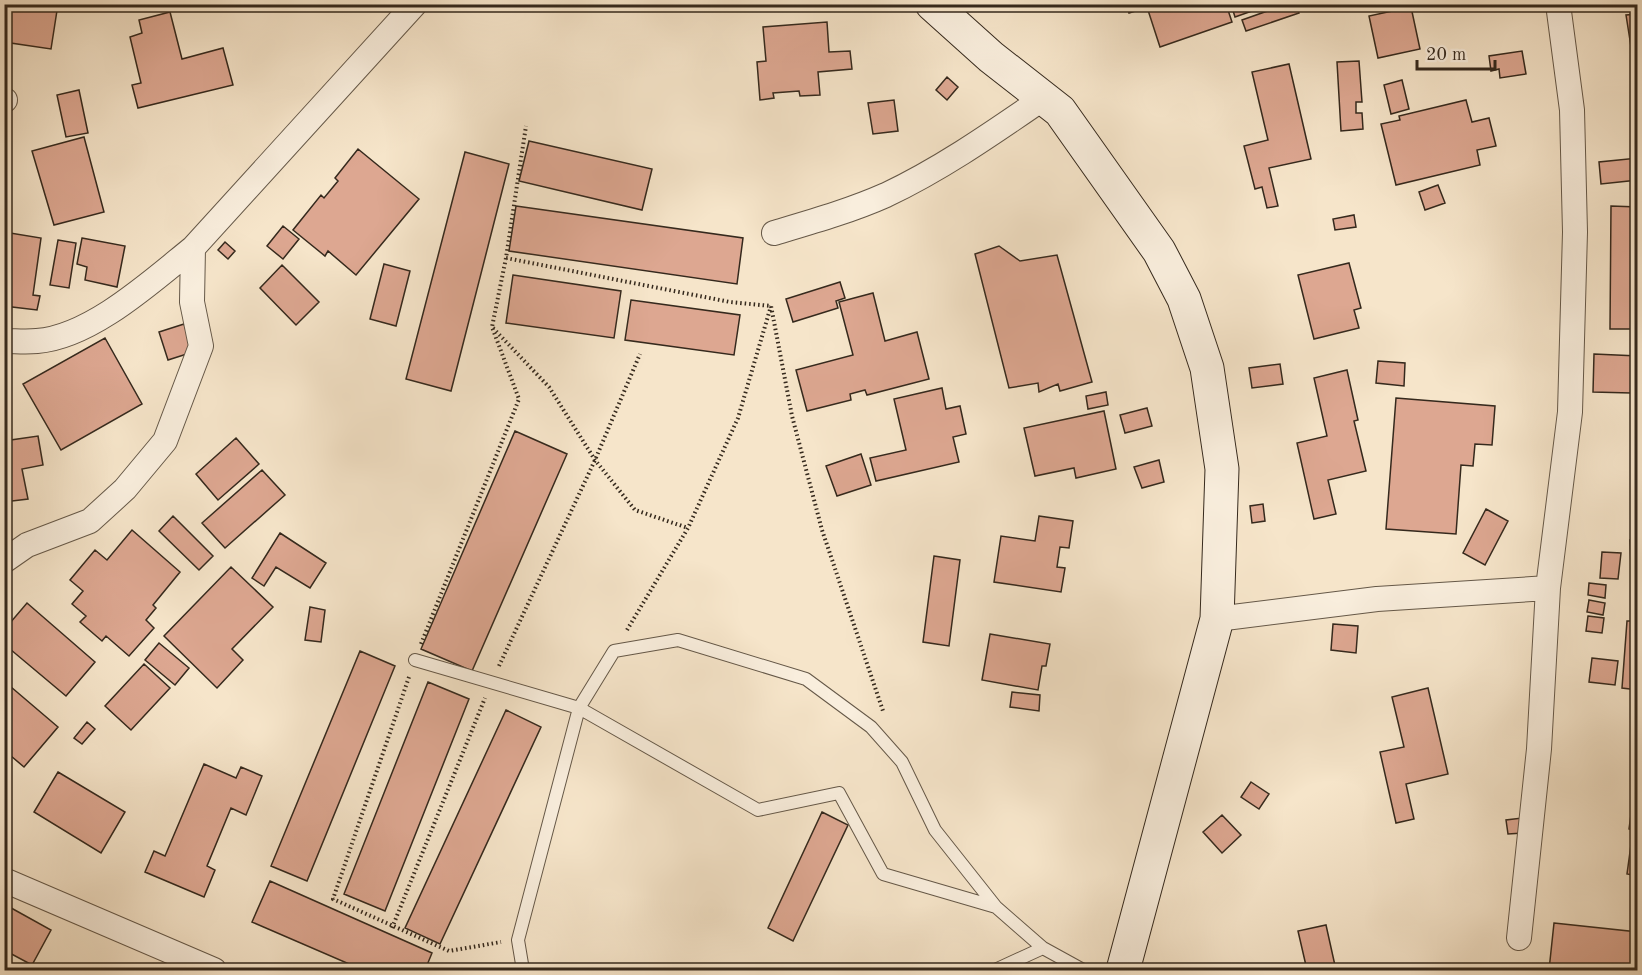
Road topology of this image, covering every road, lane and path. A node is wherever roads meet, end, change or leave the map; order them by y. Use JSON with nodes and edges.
{"nodes":[{"id":1,"x":415,"y":4,"type":"edge"},
{"id":2,"x":932,"y":4,"type":"edge"},
{"id":3,"x":1558,"y":4,"type":"edge"},
{"id":4,"x":1045,"y":97,"type":"junction"},
{"id":5,"x":526,"y":126,"type":"dead end"},
{"id":6,"x":774,"y":233,"type":"dead end"},
{"id":7,"x":193,"y":248,"type":"junction"},
{"id":8,"x":506,"y":258,"type":"junction"},
{"id":9,"x":771,"y":306,"type":"junction"},
{"id":10,"x":492,"y":327,"type":"junction"},
{"id":11,"x":4,"y":341,"type":"edge"},
{"id":12,"x":640,"y":354,"type":"dead end"},
{"id":13,"x":596,"y":460,"type":"junction"},
{"id":14,"x":688,"y":528,"type":"junction"},
{"id":15,"x":4,"y":561,"type":"edge"},
{"id":16,"x":1548,"y":588,"type":"junction"},
{"id":17,"x":1217,"y":619,"type":"junction"},
{"id":18,"x":615,"y":651,"type":"junction"},
{"id":19,"x":415,"y":660,"type":"junction"},
{"id":20,"x":491,"y":683,"type":"junction"},
{"id":21,"x":579,"y":708,"type":"junction"},
{"id":22,"x":885,"y":718,"type":"dead end"},
{"id":23,"x":4,"y":880,"type":"edge"},
{"id":24,"x":996,"y":907,"type":"junction"},
{"id":25,"x":392,"y":928,"type":"junction"},
{"id":26,"x":1519,"y":938,"type":"dead end"},
{"id":27,"x":518,"y":940,"type":"junction"},
{"id":28,"x":1043,"y":948,"type":"junction"},
{"id":29,"x":213,"y":970,"type":"edge"},
{"id":30,"x":523,"y":970,"type":"edge"},
{"id":31,"x":995,"y":970,"type":"edge"},
{"id":32,"x":1083,"y":970,"type":"edge"},
{"id":33,"x":1123,"y":970,"type":"edge"}],
"edges":[{"from":1,"to":7,"type":"street"},
{"from":2,"to":4,"type":"main road"},
{"from":3,"to":16,"type":"street"},
{"from":4,"to":6,"type":"street"},
{"from":4,"to":17,"type":"main road"},
{"from":5,"to":8,"type":"path"},
{"from":7,"to":11,"type":"street"},
{"from":7,"to":15,"type":"street"},
{"from":8,"to":9,"type":"path"},
{"from":8,"to":10,"type":"path"},
{"from":9,"to":14,"type":"path"},
{"from":9,"to":22,"type":"path"},
{"from":10,"to":13,"type":"path"},
{"from":10,"to":19,"type":"path"},
{"from":12,"to":13,"type":"path"},
{"from":13,"to":14,"type":"path"},
{"from":13,"to":20,"type":"path"},
{"from":14,"to":18,"type":"path"},
{"from":16,"to":17,"type":"street"},
{"from":16,"to":26,"type":"street"},
{"from":17,"to":33,"type":"main road"},
{"from":18,"to":21,"type":"lane"},
{"from":18,"to":24,"type":"lane"},
{"from":19,"to":20,"type":"lane"},
{"from":19,"to":25,"type":"path"},
{"from":20,"to":21,"type":"lane"},
{"from":20,"to":25,"type":"path"},
{"from":21,"to":24,"type":"lane"},
{"from":21,"to":27,"type":"lane"},
{"from":23,"to":29,"type":"street"},
{"from":24,"to":28,"type":"lane"},
{"from":25,"to":27,"type":"path"},
{"from":27,"to":30,"type":"lane"},
{"from":28,"to":31,"type":"lane"},
{"from":28,"to":32,"type":"lane"}]}
